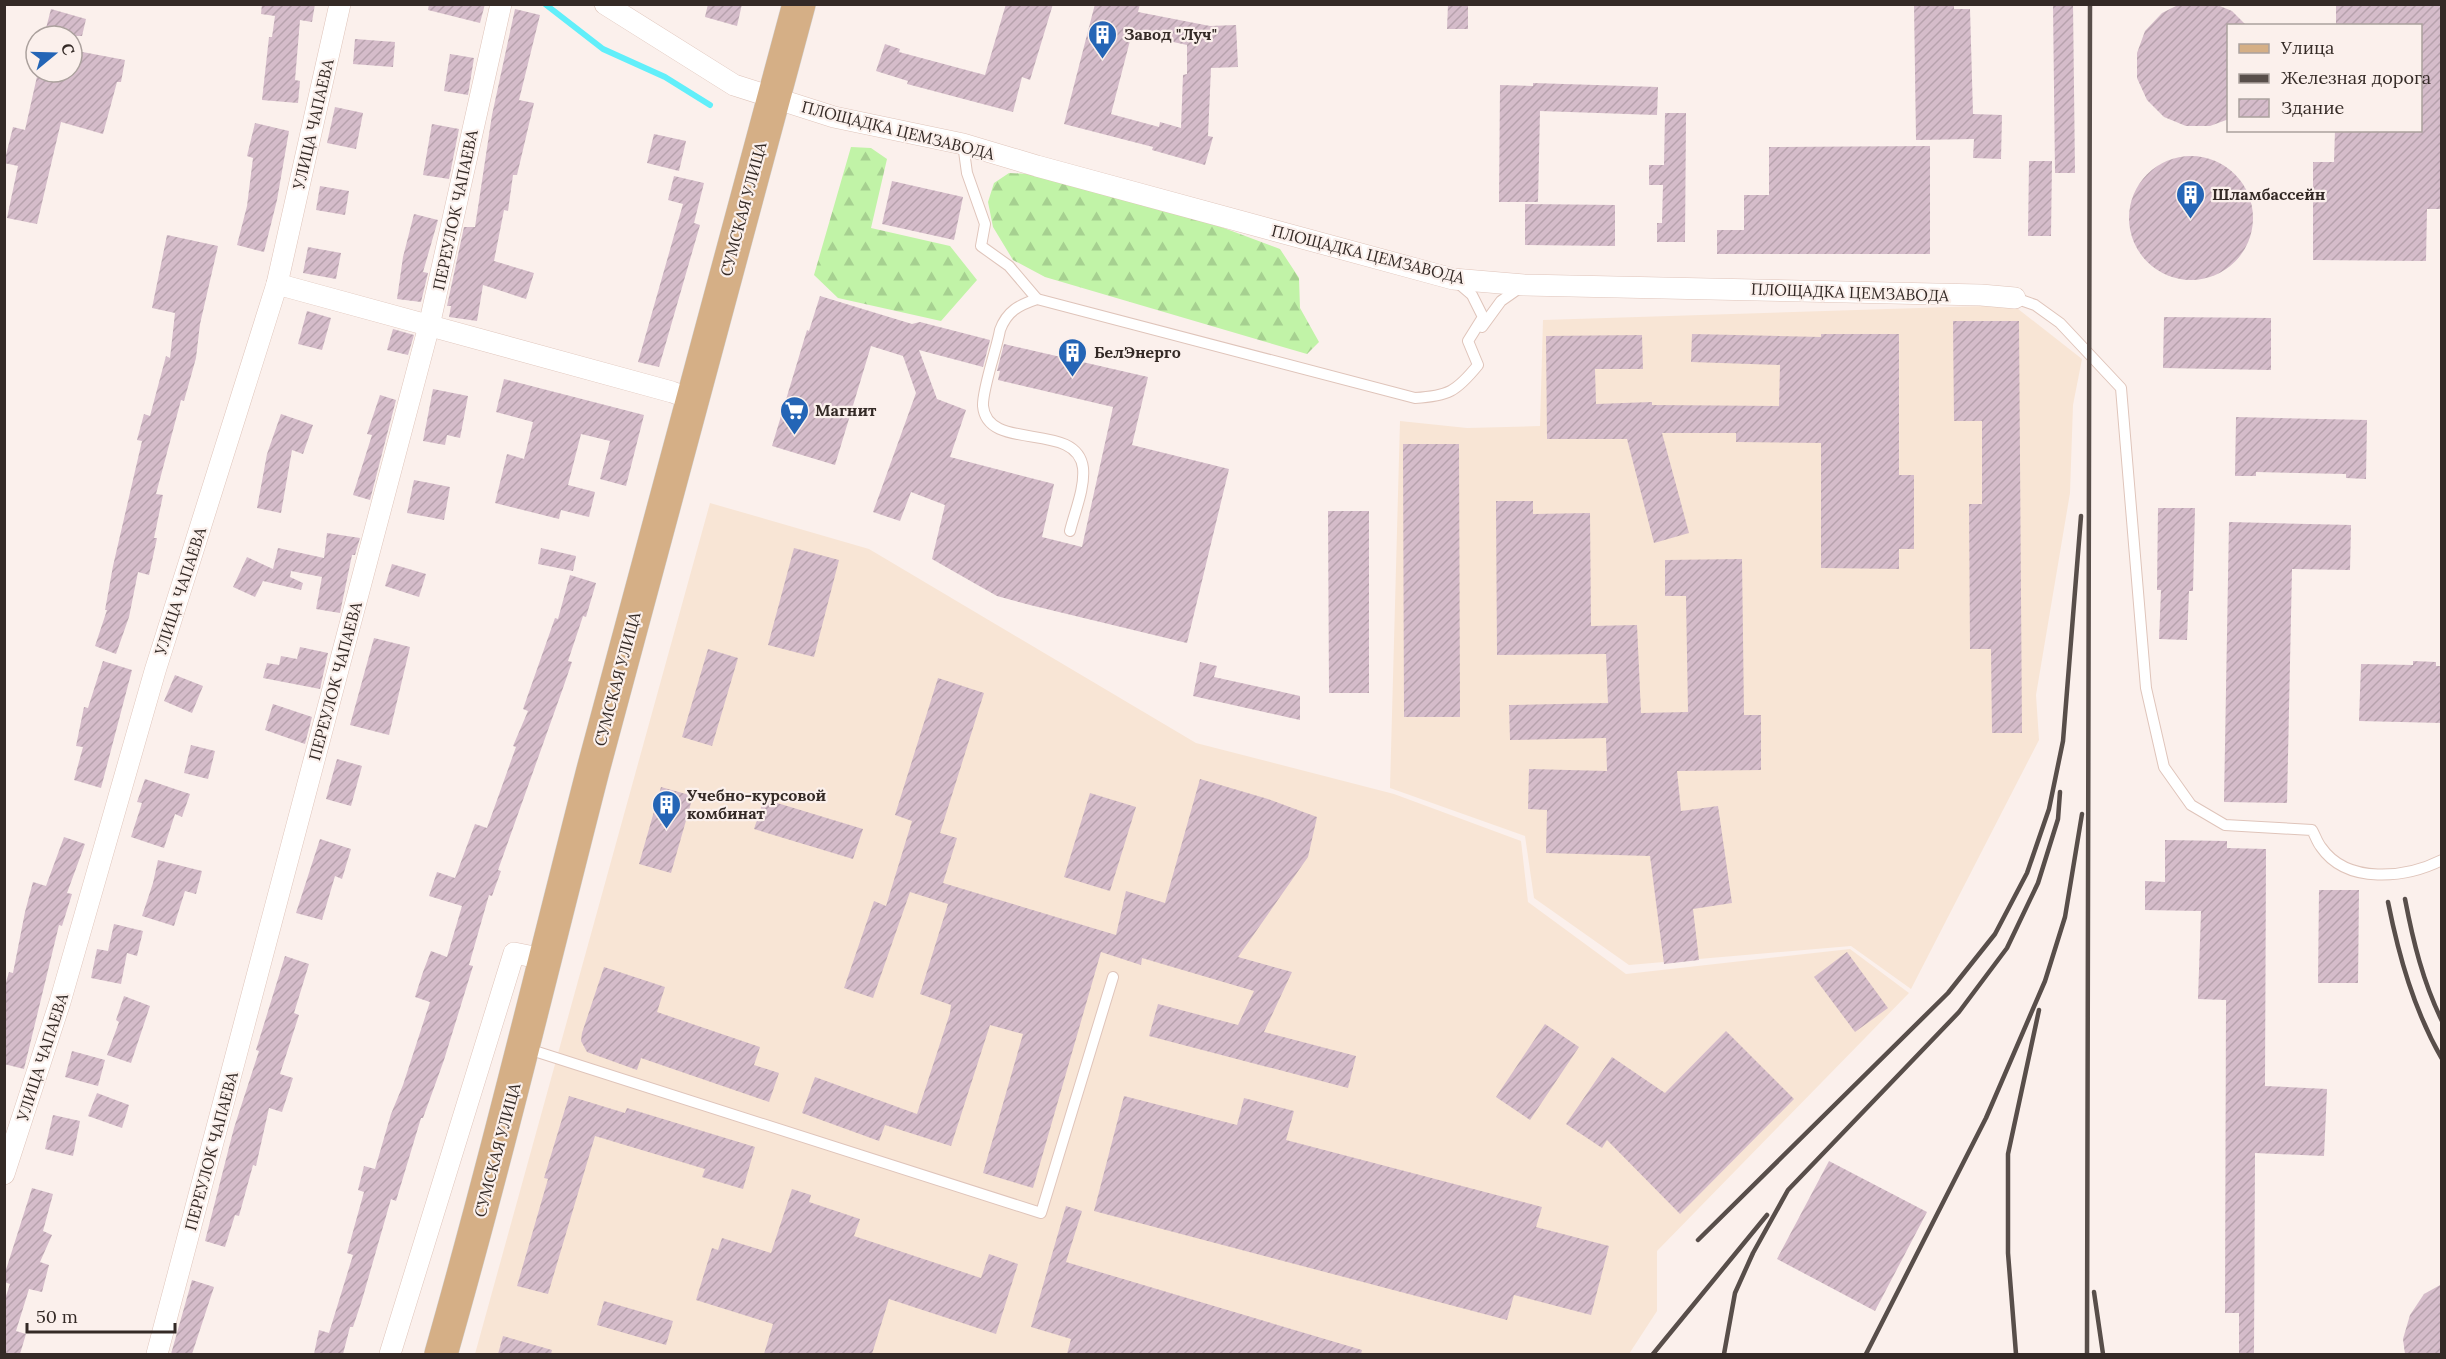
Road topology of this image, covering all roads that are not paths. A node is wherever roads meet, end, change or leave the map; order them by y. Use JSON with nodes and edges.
{"nodes":[{"id":1,"x":340,"y":4,"type":"edge"},
{"id":2,"x":501,"y":4,"type":"edge"},
{"id":3,"x":605,"y":4,"type":"edge"},
{"id":4,"x":799,"y":4,"type":"edge"},
{"id":5,"x":774,"y":98,"type":"junction"},
{"id":6,"x":963,"y":144,"type":"junction"},
{"id":7,"x":1453,"y":279,"type":"junction"},
{"id":8,"x":277,"y":284,"type":"junction"},
{"id":9,"x":1524,"y":285,"type":"junction"},
{"id":10,"x":2015,"y":298,"type":"joint"},
{"id":11,"x":1037,"y":299,"type":"junction"},
{"id":12,"x":429,"y":326,"type":"junction"},
{"id":13,"x":1468,"y":340,"type":"junction"},
{"id":14,"x":691,"y":399,"type":"junction"},
{"id":15,"x":1070,"y":531,"type":"dead end"},
{"id":16,"x":2442,"y":860,"type":"edge"},
{"id":17,"x":544,"y":959,"type":"junction"},
{"id":18,"x":1113,"y":977,"type":"dead end"},
{"id":19,"x":524,"y":1048,"type":"junction"},
{"id":20,"x":4,"y":1174,"type":"edge"},
{"id":21,"x":157,"y":1354,"type":"edge"},
{"id":22,"x":390,"y":1354,"type":"edge"},
{"id":23,"x":441,"y":1354,"type":"edge"}],
"edges":[{"from":1,"to":8,"type":"street","name":"УЛИЦА ЧАПАЕВА"},
{"from":2,"to":12,"type":"street","name":"ПЕРЕУЛОК ЧАПАЕВА"},
{"from":3,"to":5,"type":"street","name":"ПЛОЩАДКА ЦЕМЗАВОДА"},
{"from":4,"to":5,"type":"main road","name":"СУМСКАЯ УЛИЦА"},
{"from":5,"to":6,"type":"street","name":"ПЛОЩАДКА ЦЕМЗАВОДА"},
{"from":5,"to":14,"type":"main road","name":"СУМСКАЯ УЛИЦА"},
{"from":6,"to":7,"type":"street","name":"ПЛОЩАДКА ЦЕМЗАВОДА"},
{"from":6,"to":11,"type":"lane"},
{"from":7,"to":9,"type":"street","name":"ПЛОЩАДКА ЦЕМЗАВОДА"},
{"from":7,"to":13,"type":"lane"},
{"from":8,"to":12,"type":"street"},
{"from":8,"to":20,"type":"street","name":"УЛИЦА ЧАПАЕВА"},
{"from":9,"to":10,"type":"street","name":"ПЛОЩАДКА ЦЕМЗАВОДА"},
{"from":9,"to":13,"type":"lane"},
{"from":10,"to":16,"type":"lane"},
{"from":11,"to":13,"type":"lane"},
{"from":11,"to":15,"type":"lane"},
{"from":12,"to":14,"type":"street"},
{"from":12,"to":21,"type":"street","name":"ПЕРЕУЛОК ЧАПАЕВА"},
{"from":14,"to":17,"type":"main road","name":"СУМСКАЯ УЛИЦА"},
{"from":17,"to":19,"type":"main road","name":"СУМСКАЯ УЛИЦА"},
{"from":17,"to":22,"type":"street"},
{"from":18,"to":19,"type":"lane"},
{"from":19,"to":23,"type":"main road","name":"СУМСКАЯ УЛИЦА"}]}
